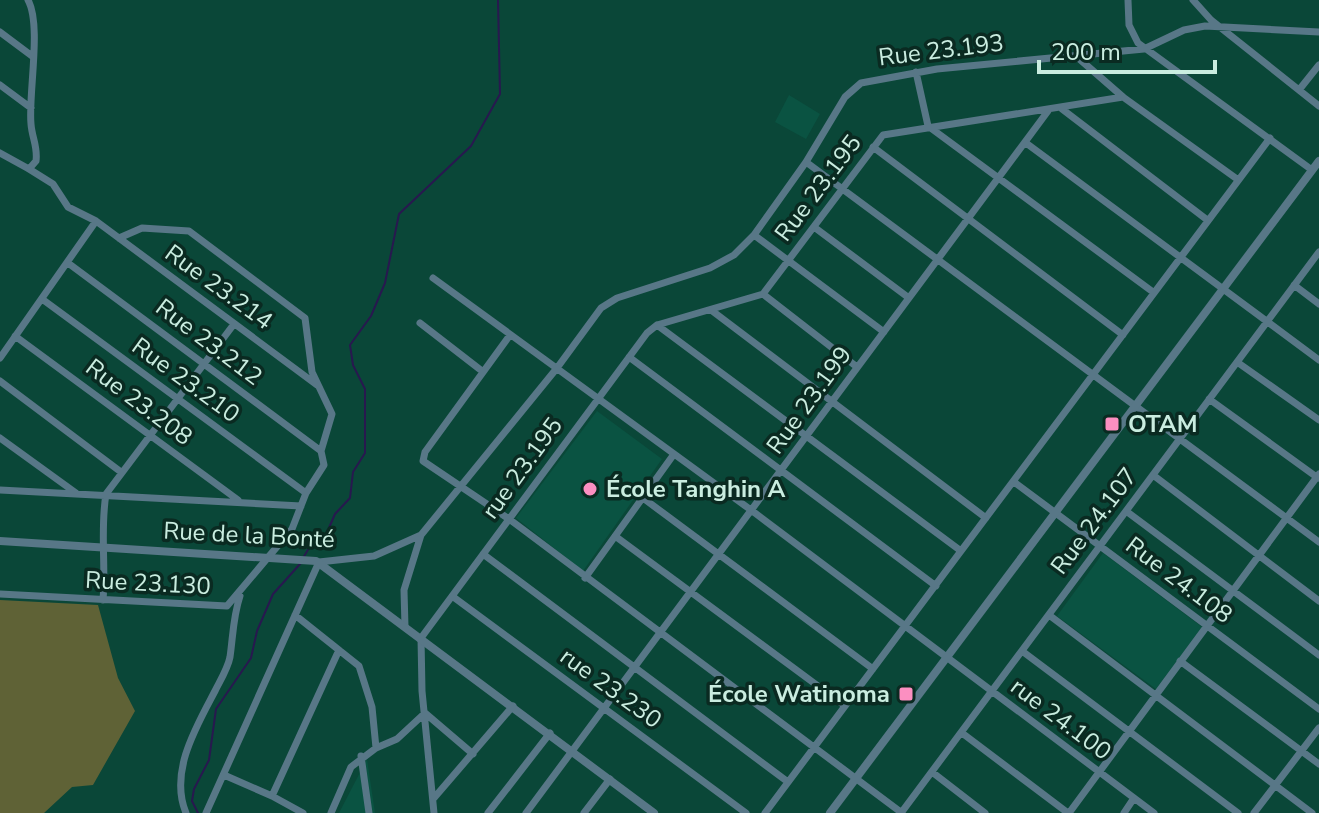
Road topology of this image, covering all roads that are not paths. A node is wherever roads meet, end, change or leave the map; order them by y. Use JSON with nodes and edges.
{"nodes":[{"id":1,"x":28,"y":0,"type":"edge"},
{"id":2,"x":1128,"y":0,"type":"edge"},
{"id":3,"x":1193,"y":0,"type":"edge"},
{"id":4,"x":1220,"y":25,"type":"junction"},
{"id":5,"x":0,"y":32,"type":"edge"},
{"id":6,"x":1319,"y":32,"type":"edge"},
{"id":7,"x":1144,"y":49,"type":"junction"},
{"id":8,"x":32,"y":56,"type":"junction"},
{"id":9,"x":1076,"y":56,"type":"junction"},
{"id":10,"x":1319,"y":65,"type":"edge"},
{"id":11,"x":916,"y":72,"type":"junction"},
{"id":12,"x":0,"y":85,"type":"edge"},
{"id":13,"x":855,"y":87,"type":"joint"},
{"id":14,"x":1299,"y":90,"type":"junction"},
{"id":15,"x":1123,"y":97,"type":"junction"},
{"id":16,"x":1319,"y":106,"type":"edge"},
{"id":17,"x":31,"y":108,"type":"junction"},
{"id":18,"x":1062,"y":109,"type":"junction"},
{"id":19,"x":1048,"y":111,"type":"junction"},
{"id":20,"x":928,"y":126,"type":"junction"},
{"id":21,"x":1270,"y":138,"type":"junction"},
{"id":22,"x":1026,"y":143,"type":"junction"},
{"id":23,"x":873,"y":147,"type":"junction"},
{"id":24,"x":0,"y":153,"type":"edge"},
{"id":25,"x":1319,"y":161,"type":"edge"},
{"id":26,"x":806,"y":162,"type":"junction"},
{"id":27,"x":29,"y":169,"type":"junction"},
{"id":28,"x":1315,"y":173,"type":"edge"},
{"id":29,"x":997,"y":179,"type":"junction"},
{"id":30,"x":1237,"y":179,"type":"junction"},
{"id":31,"x":842,"y":189,"type":"junction"},
{"id":32,"x":968,"y":219,"type":"junction"},
{"id":33,"x":1206,"y":219,"type":"junction"},
{"id":34,"x":96,"y":221,"type":"junction"},
{"id":35,"x":814,"y":227,"type":"junction"},
{"id":36,"x":754,"y":235,"type":"junction"},
{"id":37,"x":119,"y":238,"type":"junction"},
{"id":38,"x":1319,"y":252,"type":"edge"},
{"id":39,"x":1179,"y":255,"type":"junction"},
{"id":40,"x":938,"y":260,"type":"junction"},
{"id":41,"x":788,"y":261,"type":"junction"},
{"id":42,"x":68,"y":263,"type":"junction"},
{"id":43,"x":433,"y":278,"type":"dead end"},
{"id":44,"x":1294,"y":285,"type":"junction"},
{"id":45,"x":1222,"y":288,"type":"junction"},
{"id":46,"x":1153,"y":292,"type":"junction"},
{"id":47,"x":763,"y":294,"type":"junction"},
{"id":48,"x":909,"y":298,"type":"junction"},
{"id":49,"x":42,"y":299,"type":"junction"},
{"id":50,"x":1319,"y":304,"type":"edge"},
{"id":51,"x":711,"y":310,"type":"junction"},
{"id":52,"x":1266,"y":321,"type":"junction"},
{"id":53,"x":420,"y":323,"type":"dead end"},
{"id":54,"x":234,"y":324,"type":"junction"},
{"id":55,"x":657,"y":325,"type":"junction"},
{"id":56,"x":884,"y":332,"type":"junction"},
{"id":57,"x":510,"y":335,"type":"junction"},
{"id":58,"x":1123,"y":335,"type":"junction"},
{"id":59,"x":15,"y":336,"type":"junction"},
{"id":60,"x":629,"y":357,"type":"junction"},
{"id":61,"x":0,"y":358,"type":"edge"},
{"id":62,"x":1319,"y":360,"type":"edge"},
{"id":63,"x":1237,"y":362,"type":"junction"},
{"id":64,"x":205,"y":363,"type":"junction"},
{"id":65,"x":857,"y":367,"type":"junction"},
{"id":66,"x":557,"y":368,"type":"junction"},
{"id":67,"x":482,"y":371,"type":"junction"},
{"id":68,"x":1094,"y":375,"type":"junction"},
{"id":69,"x":0,"y":381,"type":"edge"},
{"id":70,"x":317,"y":385,"type":"junction"},
{"id":71,"x":178,"y":398,"type":"junction"},
{"id":72,"x":598,"y":399,"type":"junction"},
{"id":73,"x":1209,"y":399,"type":"junction"},
{"id":74,"x":832,"y":402,"type":"junction"},
{"id":75,"x":1136,"y":405,"type":"junction"},
{"id":76,"x":1319,"y":420,"type":"edge"},
{"id":77,"x":149,"y":435,"type":"junction"},
{"id":78,"x":807,"y":436,"type":"junction"},
{"id":79,"x":0,"y":438,"type":"edge"},
{"id":80,"x":1180,"y":439,"type":"junction"},
{"id":81,"x":322,"y":453,"type":"junction"},
{"id":82,"x":674,"y":454,"type":"junction"},
{"id":83,"x":781,"y":471,"type":"junction"},
{"id":84,"x":121,"y":472,"type":"junction"},
{"id":85,"x":1153,"y":475,"type":"junction"},
{"id":86,"x":1318,"y":477,"type":"edge"},
{"id":87,"x":1014,"y":482,"type":"junction"},
{"id":88,"x":462,"y":487,"type":"junction"},
{"id":89,"x":0,"y":490,"type":"edge"},
{"id":90,"x":76,"y":493,"type":"junction"},
{"id":91,"x":306,"y":493,"type":"junction"},
{"id":92,"x":106,"y":494,"type":"junction"},
{"id":93,"x":643,"y":498,"type":"junction"},
{"id":94,"x":238,"y":500,"type":"junction"},
{"id":95,"x":301,"y":506,"type":"junction"},
{"id":96,"x":751,"y":510,"type":"junction"},
{"id":97,"x":1055,"y":511,"type":"junction"},
{"id":98,"x":1126,"y":511,"type":"junction"},
{"id":99,"x":986,"y":518,"type":"junction"},
{"id":100,"x":1286,"y":518,"type":"junction"},
{"id":101,"x":509,"y":519,"type":"junction"},
{"id":102,"x":421,"y":535,"type":"junction"},
{"id":103,"x":615,"y":536,"type":"junction"},
{"id":104,"x":0,"y":541,"type":"edge"},
{"id":105,"x":1319,"y":542,"type":"edge"},
{"id":106,"x":1100,"y":546,"type":"junction"},
{"id":107,"x":104,"y":548,"type":"junction"},
{"id":108,"x":961,"y":551,"type":"junction"},
{"id":109,"x":720,"y":552,"type":"junction"},
{"id":110,"x":483,"y":554,"type":"junction"},
{"id":111,"x":1258,"y":555,"type":"junction"},
{"id":112,"x":270,"y":557,"type":"junction"},
{"id":113,"x":317,"y":561,"type":"junction"},
{"id":114,"x":585,"y":578,"type":"junction"},
{"id":115,"x":936,"y":586,"type":"junction"},
{"id":116,"x":242,"y":590,"type":"junction"},
{"id":117,"x":1232,"y":591,"type":"junction"},
{"id":118,"x":691,"y":592,"type":"junction"},
{"id":119,"x":0,"y":594,"type":"edge"},
{"id":120,"x":452,"y":596,"type":"junction"},
{"id":121,"x":103,"y":600,"type":"junction"},
{"id":122,"x":1319,"y":601,"type":"edge"},
{"id":123,"x":295,"y":615,"type":"junction"},
{"id":124,"x":1049,"y":615,"type":"junction"},
{"id":125,"x":1207,"y":626,"type":"junction"},
{"id":126,"x":405,"y":627,"type":"junction"},
{"id":127,"x":904,"y":627,"type":"junction"},
{"id":128,"x":660,"y":633,"type":"junction"},
{"id":129,"x":421,"y":638,"type":"junction"},
{"id":130,"x":339,"y":650,"type":"junction"},
{"id":131,"x":1022,"y":651,"type":"junction"},
{"id":132,"x":1319,"y":655,"type":"edge"},
{"id":133,"x":944,"y":658,"type":"junction"},
{"id":134,"x":1180,"y":661,"type":"junction"},
{"id":135,"x":634,"y":667,"type":"junction"},
{"id":136,"x":873,"y":669,"type":"junction"},
{"id":137,"x":991,"y":691,"type":"junction"},
{"id":138,"x":1155,"y":695,"type":"junction"},
{"id":139,"x":513,"y":706,"type":"junction"},
{"id":140,"x":845,"y":706,"type":"junction"},
{"id":141,"x":606,"y":708,"type":"junction"},
{"id":142,"x":1319,"y":709,"type":"edge"},
{"id":143,"x":425,"y":713,"type":"junction"},
{"id":144,"x":1319,"y":728,"type":"edge"},
{"id":145,"x":1128,"y":732,"type":"junction"},
{"id":146,"x":550,"y":733,"type":"junction"},
{"id":147,"x":962,"y":733,"type":"junction"},
{"id":148,"x":816,"y":746,"type":"junction"},
{"id":149,"x":376,"y":748,"type":"junction"},
{"id":150,"x":1301,"y":751,"type":"junction"},
{"id":151,"x":573,"y":752,"type":"junction"},
{"id":152,"x":473,"y":754,"type":"junction"},
{"id":153,"x":361,"y":756,"type":"junction"},
{"id":154,"x":1319,"y":764,"type":"edge"},
{"id":155,"x":932,"y":772,"type":"junction"},
{"id":156,"x":1099,"y":773,"type":"junction"},
{"id":157,"x":224,"y":775,"type":"junction"},
{"id":158,"x":856,"y":777,"type":"junction"},
{"id":159,"x":610,"y":779,"type":"junction"},
{"id":160,"x":788,"y":782,"type":"junction"},
{"id":161,"x":1274,"y":785,"type":"junction"},
{"id":162,"x":272,"y":796,"type":"junction"},
{"id":163,"x":1134,"y":798,"type":"junction"},
{"id":164,"x":433,"y":799,"type":"junction"},
{"id":165,"x":186,"y":813,"type":"edge"},
{"id":166,"x":206,"y":813,"type":"edge"},
{"id":167,"x":303,"y":813,"type":"edge"},
{"id":168,"x":331,"y":813,"type":"edge"},
{"id":169,"x":369,"y":813,"type":"edge"},
{"id":170,"x":434,"y":813,"type":"edge"},
{"id":171,"x":488,"y":813,"type":"edge"},
{"id":172,"x":526,"y":813,"type":"edge"},
{"id":173,"x":584,"y":813,"type":"edge"},
{"id":174,"x":654,"y":813,"type":"edge"},
{"id":175,"x":746,"y":813,"type":"edge"},
{"id":176,"x":765,"y":813,"type":"edge"},
{"id":177,"x":830,"y":813,"type":"edge"},
{"id":178,"x":901,"y":813,"type":"edge"},
{"id":179,"x":985,"y":813,"type":"edge"},
{"id":180,"x":1069,"y":813,"type":"edge"},
{"id":181,"x":1124,"y":813,"type":"edge"},
{"id":182,"x":1154,"y":813,"type":"edge"},
{"id":183,"x":1238,"y":813,"type":"edge"},
{"id":184,"x":1254,"y":813,"type":"edge"},
{"id":185,"x":1312,"y":813,"type":"edge"}],
"edges":[{"from":1,"to":8,"type":"street"},
{"from":2,"to":7,"type":"street"},
{"from":3,"to":4,"type":"street"},
{"from":4,"to":6,"type":"street","name":"Rue 23.193"},
{"from":4,"to":7,"type":"street","name":"Rue 23.193"},
{"from":4,"to":14,"type":"street"},
{"from":5,"to":8,"type":"street"},
{"from":7,"to":9,"type":"street","name":"Rue 23.193"},
{"from":7,"to":21,"type":"street"},
{"from":8,"to":17,"type":"street"},
{"from":9,"to":11,"type":"street","name":"Rue 23.193"},
{"from":9,"to":15,"type":"street"},
{"from":10,"to":14,"type":"street"},
{"from":11,"to":13,"type":"street","name":"Rue 23.193"},
{"from":11,"to":20,"type":"street"},
{"from":12,"to":17,"type":"street"},
{"from":13,"to":26,"type":"street","name":"Rue de la Bonté"},
{"from":14,"to":16,"type":"street"},
{"from":15,"to":18,"type":"street","name":"Rue 23.195"},
{"from":15,"to":30,"type":"street"},
{"from":17,"to":27,"type":"street"},
{"from":18,"to":19,"type":"street","name":"Rue 23.195"},
{"from":18,"to":33,"type":"street"},
{"from":19,"to":20,"type":"street","name":"Rue 23.195"},
{"from":19,"to":22,"type":"street","name":"Rue 23.199"},
{"from":20,"to":23,"type":"street","name":"Rue 23.195"},
{"from":20,"to":29,"type":"street"},
{"from":21,"to":28,"type":"street"},
{"from":21,"to":30,"type":"street"},
{"from":22,"to":29,"type":"street","name":"Rue 23.199"},
{"from":22,"to":39,"type":"street"},
{"from":23,"to":31,"type":"street","name":"Rue 23.195"},
{"from":23,"to":32,"type":"street"},
{"from":24,"to":27,"type":"street","name":"Rue 23.214"},
{"from":25,"to":28,"type":"street"},
{"from":26,"to":31,"type":"street"},
{"from":26,"to":36,"type":"street","name":"Rue de la Bonté"},
{"from":27,"to":34,"type":"street","name":"Rue 23.214"},
{"from":28,"to":45,"type":"street"},
{"from":29,"to":32,"type":"street","name":"Rue 23.199"},
{"from":29,"to":46,"type":"street"},
{"from":30,"to":33,"type":"street"},
{"from":31,"to":35,"type":"street","name":"Rue 23.195"},
{"from":31,"to":40,"type":"street"},
{"from":32,"to":40,"type":"street","name":"Rue 23.199"},
{"from":32,"to":58,"type":"street"},
{"from":33,"to":39,"type":"street"},
{"from":34,"to":37,"type":"street","name":"Rue 23.214"},
{"from":34,"to":42,"type":"street"},
{"from":35,"to":41,"type":"street","name":"Rue 23.195"},
{"from":35,"to":48,"type":"street"},
{"from":36,"to":41,"type":"street"},
{"from":36,"to":66,"type":"street","name":"Rue de la Bonté"},
{"from":37,"to":54,"type":"street","name":"Rue 23.214"},
{"from":37,"to":70,"type":"street","name":"Rue 23.130"},
{"from":38,"to":44,"type":"street","name":"Rue 24.107"},
{"from":39,"to":45,"type":"street"},
{"from":39,"to":46,"type":"street"},
{"from":40,"to":48,"type":"street","name":"Rue 23.199"},
{"from":40,"to":68,"type":"street"},
{"from":41,"to":47,"type":"street","name":"Rue 23.195"},
{"from":41,"to":56,"type":"street"},
{"from":42,"to":49,"type":"street"},
{"from":42,"to":64,"type":"street","name":"Rue 23.212"},
{"from":43,"to":57,"type":"street","name":"rue 24.100"},
{"from":44,"to":50,"type":"street"},
{"from":44,"to":52,"type":"street","name":"Rue 24.107"},
{"from":45,"to":52,"type":"street"},
{"from":45,"to":75,"type":"street"},
{"from":46,"to":58,"type":"street"},
{"from":47,"to":51,"type":"street"},
{"from":47,"to":65,"type":"street"},
{"from":48,"to":56,"type":"street","name":"Rue 23.199"},
{"from":49,"to":59,"type":"street"},
{"from":49,"to":71,"type":"street","name":"Rue 23.210"},
{"from":51,"to":55,"type":"street"},
{"from":51,"to":74,"type":"street"},
{"from":52,"to":62,"type":"street"},
{"from":52,"to":63,"type":"street","name":"Rue 24.107"},
{"from":53,"to":67,"type":"street"},
{"from":54,"to":64,"type":"street"},
{"from":54,"to":70,"type":"street","name":"Rue 23.214"},
{"from":55,"to":60,"type":"street","name":"rue 23.195"},
{"from":55,"to":78,"type":"street"},
{"from":56,"to":65,"type":"street","name":"Rue 23.199"},
{"from":57,"to":66,"type":"street","name":"rue 24.100"},
{"from":57,"to":67,"type":"street"},
{"from":58,"to":68,"type":"street"},
{"from":59,"to":61,"type":"street"},
{"from":59,"to":77,"type":"street","name":"Rue 23.208"},
{"from":60,"to":72,"type":"street","name":"rue 23.195"},
{"from":60,"to":83,"type":"street"},
{"from":63,"to":73,"type":"street","name":"Rue 24.107"},
{"from":63,"to":76,"type":"street"},
{"from":64,"to":71,"type":"street"},
{"from":64,"to":81,"type":"street","name":"Rue 23.212"},
{"from":65,"to":74,"type":"street","name":"Rue 23.199"},
{"from":66,"to":72,"type":"street","name":"rue 24.100"},
{"from":66,"to":88,"type":"street","name":"Rue de la Bonté"},
{"from":67,"to":88,"type":"street"},
{"from":68,"to":75,"type":"street"},
{"from":68,"to":87,"type":"street"},
{"from":69,"to":84,"type":"street"},
{"from":70,"to":81,"type":"street","name":"Rue 23.130"},
{"from":71,"to":77,"type":"street"},
{"from":71,"to":91,"type":"street","name":"Rue 23.210"},
{"from":72,"to":82,"type":"street","name":"rue 24.100"},
{"from":72,"to":101,"type":"street","name":"rue 23.195"},
{"from":73,"to":80,"type":"street","name":"Rue 24.107"},
{"from":73,"to":86,"type":"street"},
{"from":74,"to":78,"type":"street","name":"Rue 23.199"},
{"from":74,"to":99,"type":"street"},
{"from":75,"to":80,"type":"street"},
{"from":75,"to":97,"type":"street"},
{"from":77,"to":84,"type":"street"},
{"from":77,"to":94,"type":"street","name":"Rue 23.208"},
{"from":78,"to":83,"type":"street","name":"Rue 23.199"},
{"from":78,"to":108,"type":"street"},
{"from":79,"to":90,"type":"street"},
{"from":80,"to":85,"type":"street","name":"Rue 24.107"},
{"from":80,"to":100,"type":"street"},
{"from":81,"to":91,"type":"street","name":"Rue 23.130"},
{"from":82,"to":93,"type":"street"},
{"from":82,"to":96,"type":"street","name":"rue 24.100"},
{"from":83,"to":96,"type":"street","name":"Rue 23.199"},
{"from":83,"to":115,"type":"street"},
{"from":84,"to":92,"type":"street"},
{"from":85,"to":98,"type":"street","name":"Rue 24.107"},
{"from":85,"to":111,"type":"street"},
{"from":86,"to":100,"type":"street"},
{"from":87,"to":97,"type":"street","name":"Rue 24.108"},
{"from":87,"to":99,"type":"street"},
{"from":88,"to":101,"type":"street"},
{"from":88,"to":102,"type":"street","name":"Rue de la Bonté"},
{"from":89,"to":90,"type":"street"},
{"from":90,"to":92,"type":"street"},
{"from":91,"to":95,"type":"street","name":"Rue 23.130"},
{"from":92,"to":94,"type":"street"},
{"from":92,"to":107,"type":"street"},
{"from":93,"to":103,"type":"street"},
{"from":93,"to":109,"type":"street"},
{"from":94,"to":95,"type":"street"},
{"from":95,"to":112,"type":"street","name":"Rue 23.130"},
{"from":96,"to":109,"type":"street","name":"Rue 23.199"},
{"from":96,"to":127,"type":"street","name":"rue 24.100"},
{"from":97,"to":106,"type":"street","name":"Rue 24.108"},
{"from":97,"to":133,"type":"street"},
{"from":98,"to":106,"type":"street","name":"Rue 24.107"},
{"from":98,"to":117,"type":"street"},
{"from":99,"to":108,"type":"street"},
{"from":100,"to":105,"type":"street"},
{"from":100,"to":111,"type":"street"},
{"from":101,"to":110,"type":"street","name":"rue 23.195"},
{"from":101,"to":114,"type":"street"},
{"from":102,"to":113,"type":"street","name":"Rue de la Bonté"},
{"from":102,"to":126,"type":"street"},
{"from":103,"to":114,"type":"street"},
{"from":103,"to":118,"type":"street"},
{"from":104,"to":107,"type":"street","name":"Rue de la Bonté"},
{"from":106,"to":124,"type":"street","name":"Rue 24.107"},
{"from":106,"to":125,"type":"street","name":"Rue 24.108"},
{"from":107,"to":112,"type":"street","name":"Rue de la Bonté"},
{"from":107,"to":121,"type":"street"},
{"from":108,"to":115,"type":"street"},
{"from":109,"to":118,"type":"street","name":"Rue 23.199"},
{"from":109,"to":136,"type":"street"},
{"from":110,"to":120,"type":"street","name":"rue 23.195"},
{"from":110,"to":135,"type":"street"},
{"from":111,"to":117,"type":"street"},
{"from":111,"to":122,"type":"street"},
{"from":112,"to":113,"type":"street","name":"Rue de la Bonté"},
{"from":112,"to":116,"type":"street","name":"Rue 23.130"},
{"from":113,"to":123,"type":"street"},
{"from":113,"to":126,"type":"street"},
{"from":114,"to":128,"type":"street"},
{"from":115,"to":127,"type":"street"},
{"from":116,"to":121,"type":"street","name":"Rue 23.130"},
{"from":116,"to":165,"type":"street"},
{"from":117,"to":125,"type":"street"},
{"from":117,"to":132,"type":"street"},
{"from":118,"to":128,"type":"street","name":"Rue 23.199"},
{"from":118,"to":140,"type":"street"},
{"from":119,"to":121,"type":"street","name":"Rue 23.130"},
{"from":120,"to":129,"type":"street","name":"rue 23.195"},
{"from":120,"to":141,"type":"street","name":"rue 23.230"},
{"from":123,"to":130,"type":"street"},
{"from":123,"to":157,"type":"street"},
{"from":124,"to":131,"type":"street","name":"Rue 24.107"},
{"from":124,"to":138,"type":"street"},
{"from":125,"to":134,"type":"street"},
{"from":125,"to":142,"type":"street","name":"Rue 24.108"},
{"from":126,"to":129,"type":"street"},
{"from":127,"to":133,"type":"street","name":"rue 24.100"},
{"from":127,"to":136,"type":"street"},
{"from":128,"to":135,"type":"street","name":"Rue 23.199"},
{"from":128,"to":148,"type":"street"},
{"from":129,"to":139,"type":"street"},
{"from":129,"to":143,"type":"street"},
{"from":130,"to":149,"type":"street"},
{"from":130,"to":162,"type":"street"},
{"from":131,"to":137,"type":"street","name":"Rue 24.107"},
{"from":131,"to":145,"type":"street"},
{"from":133,"to":137,"type":"street","name":"rue 24.100"},
{"from":133,"to":158,"type":"street"},
{"from":134,"to":138,"type":"street"},
{"from":134,"to":150,"type":"street"},
{"from":135,"to":141,"type":"street","name":"Rue 23.199"},
{"from":135,"to":160,"type":"street"},
{"from":136,"to":140,"type":"street"},
{"from":137,"to":147,"type":"street","name":"Rue 24.107"},
{"from":137,"to":156,"type":"street","name":"rue 24.100"},
{"from":138,"to":145,"type":"street"},
{"from":138,"to":161,"type":"street"},
{"from":139,"to":146,"type":"street"},
{"from":139,"to":152,"type":"street"},
{"from":140,"to":148,"type":"street"},
{"from":141,"to":151,"type":"street","name":"Rue 23.199"},
{"from":141,"to":175,"type":"street","name":"rue 23.230"},
{"from":143,"to":149,"type":"street"},
{"from":143,"to":152,"type":"street"},
{"from":143,"to":164,"type":"street"},
{"from":144,"to":150,"type":"street"},
{"from":145,"to":156,"type":"street"},
{"from":145,"to":183,"type":"street"},
{"from":146,"to":151,"type":"street"},
{"from":146,"to":171,"type":"street"},
{"from":147,"to":155,"type":"street","name":"Rue 24.107"},
{"from":147,"to":180,"type":"street"},
{"from":148,"to":158,"type":"street"},
{"from":148,"to":160,"type":"street"},
{"from":149,"to":153,"type":"street"},
{"from":150,"to":154,"type":"street"},
{"from":150,"to":161,"type":"street"},
{"from":151,"to":159,"type":"street"},
{"from":151,"to":172,"type":"street","name":"Rue 23.199"},
{"from":152,"to":164,"type":"street"},
{"from":153,"to":168,"type":"street"},
{"from":153,"to":169,"type":"street"},
{"from":155,"to":178,"type":"street","name":"Rue 24.107"},
{"from":155,"to":179,"type":"street"},
{"from":156,"to":163,"type":"street","name":"rue 24.100"},
{"from":156,"to":180,"type":"street"},
{"from":157,"to":162,"type":"street"},
{"from":157,"to":166,"type":"street"},
{"from":158,"to":177,"type":"street"},
{"from":158,"to":178,"type":"street"},
{"from":159,"to":173,"type":"street"},
{"from":159,"to":174,"type":"street"},
{"from":160,"to":176,"type":"street"},
{"from":161,"to":184,"type":"street"},
{"from":161,"to":185,"type":"street"},
{"from":162,"to":167,"type":"street"},
{"from":163,"to":181,"type":"street"},
{"from":163,"to":182,"type":"street","name":"rue 24.100"},
{"from":164,"to":170,"type":"street"}]}
